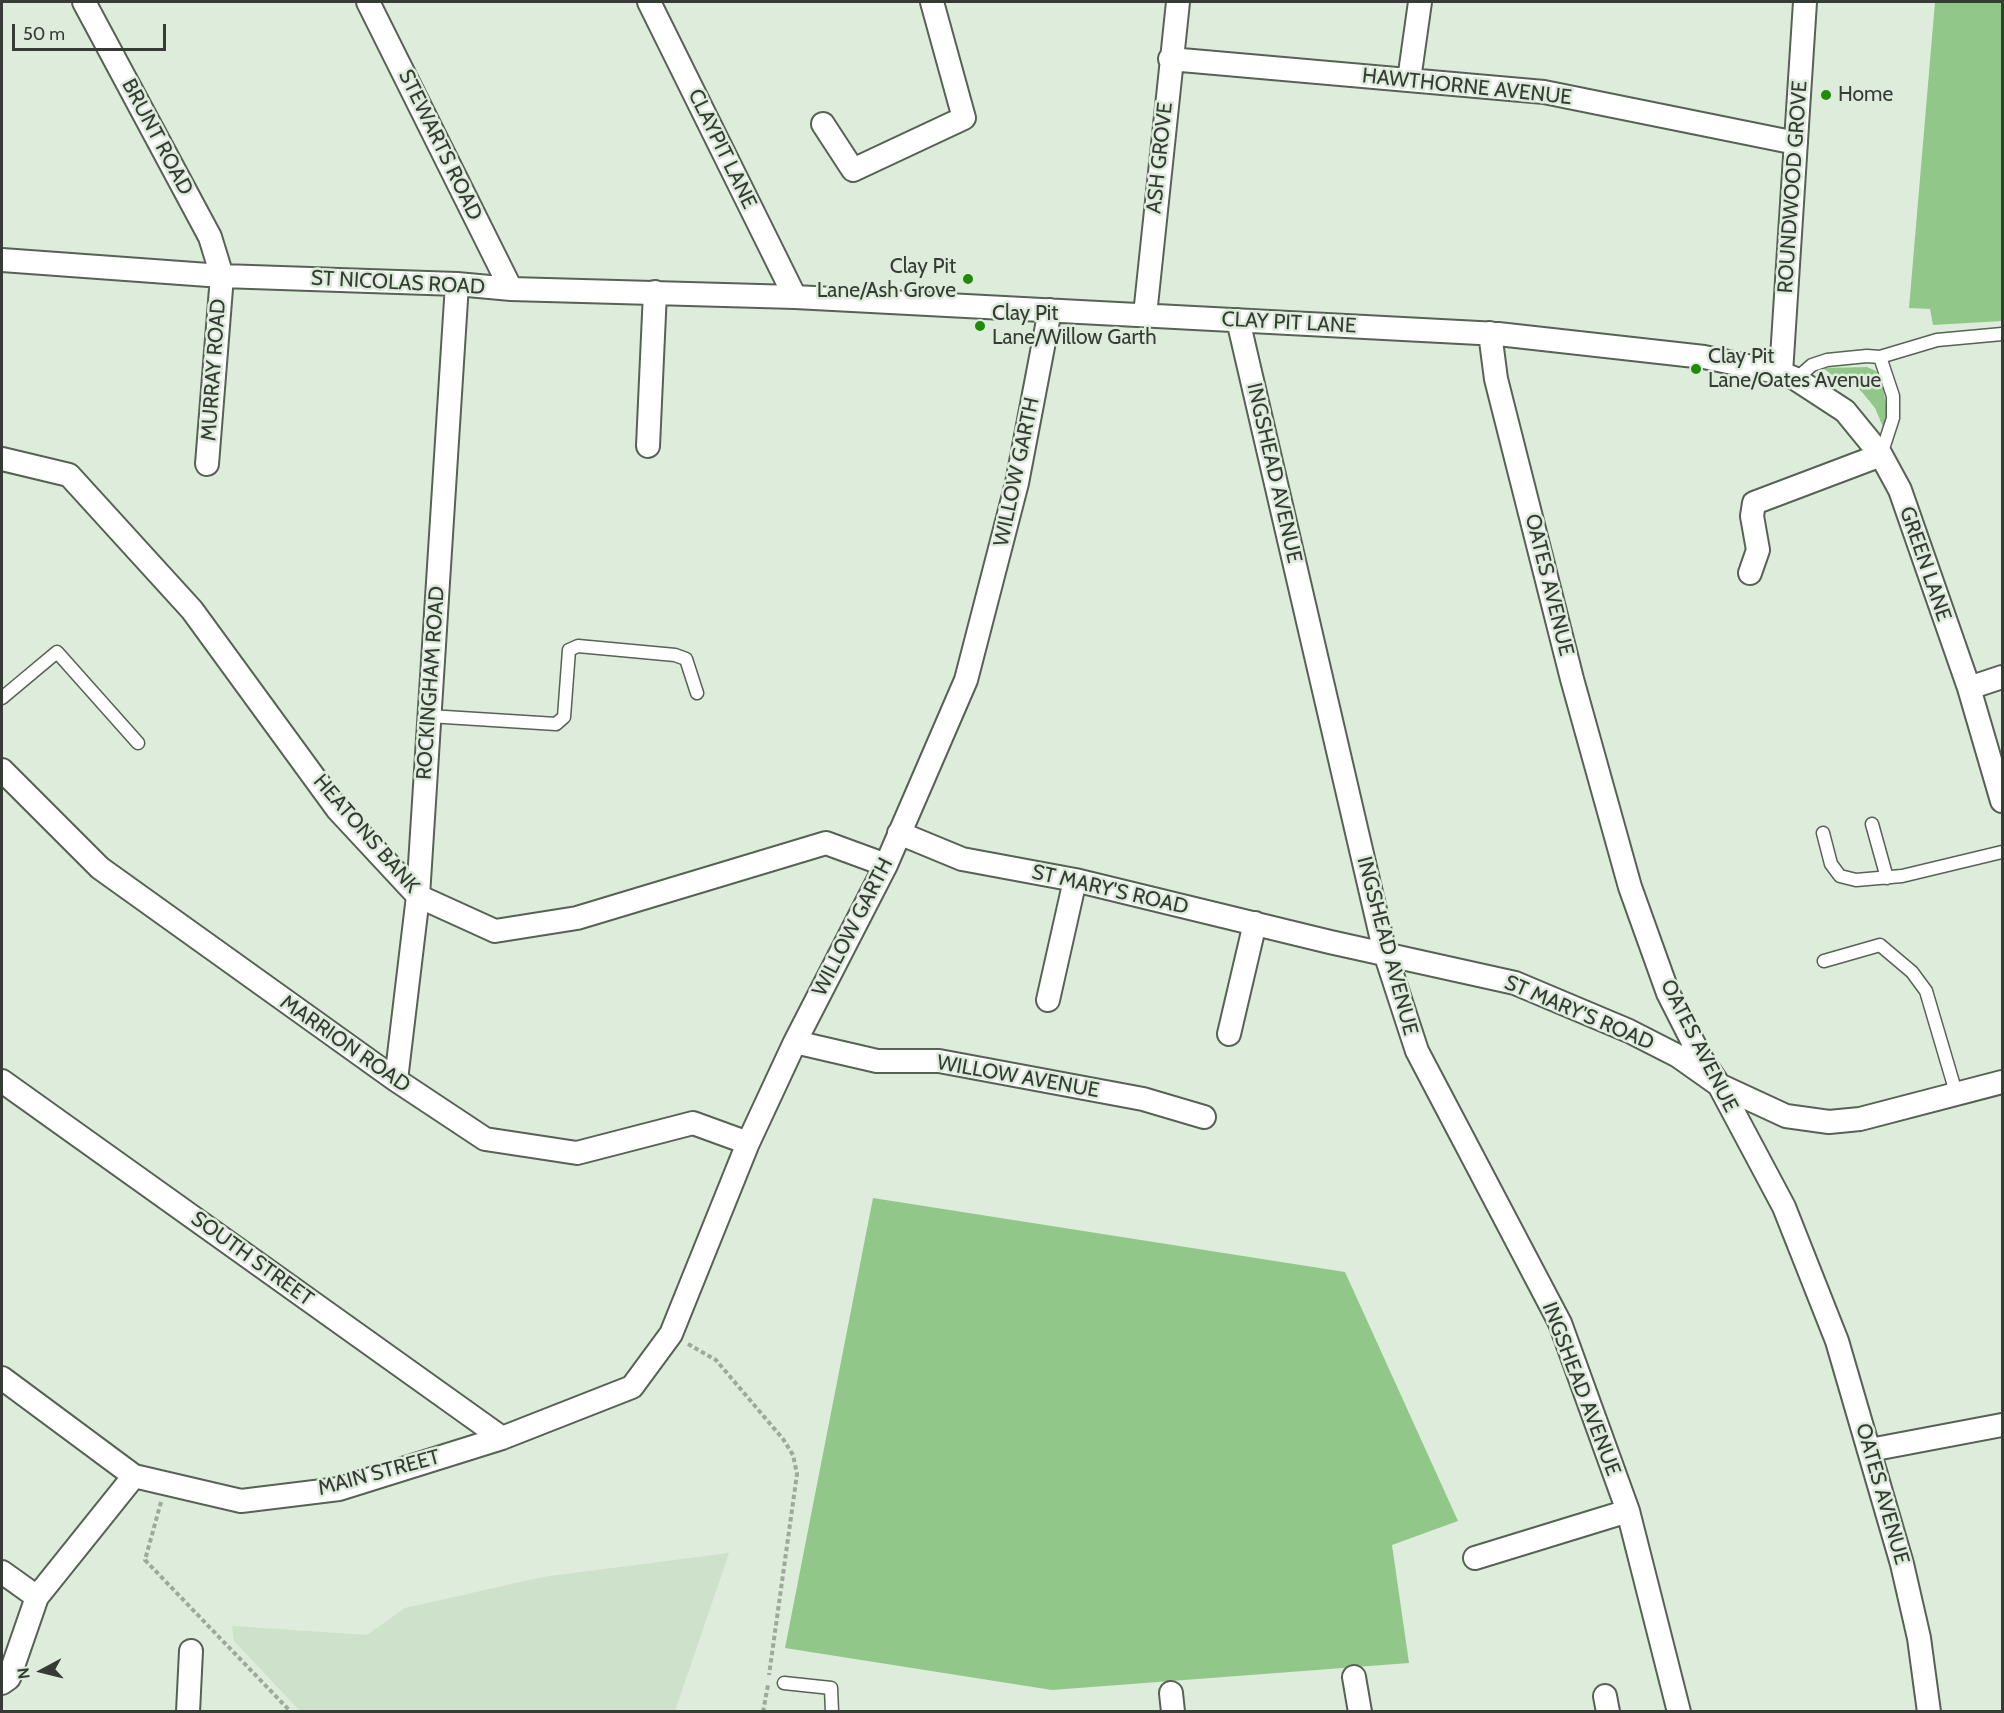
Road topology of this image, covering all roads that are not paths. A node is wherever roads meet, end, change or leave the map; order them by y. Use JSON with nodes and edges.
{"nodes":[{"id":1,"x":84,"y":2,"type":"edge"},
{"id":2,"x":368,"y":2,"type":"edge"},
{"id":3,"x":649,"y":2,"type":"edge"},
{"id":4,"x":932,"y":2,"type":"edge"},
{"id":5,"x":1178,"y":2,"type":"edge"},
{"id":6,"x":1420,"y":2,"type":"edge"},
{"id":7,"x":1805,"y":2,"type":"edge"},
{"id":8,"x":1170,"y":59,"type":"junction"},
{"id":9,"x":1409,"y":80,"type":"junction"},
{"id":10,"x":823,"y":124,"type":"dead end"},
{"id":11,"x":1796,"y":143,"type":"junction"},
{"id":12,"x":2,"y":260,"type":"edge"},
{"id":13,"x":222,"y":276,"type":"junction"},
{"id":14,"x":457,"y":284,"type":"junction"},
{"id":15,"x":511,"y":289,"type":"junction"},
{"id":16,"x":656,"y":292,"type":"junction"},
{"id":17,"x":795,"y":297,"type":"junction"},
{"id":18,"x":1050,"y":310,"type":"junction"},
{"id":19,"x":1145,"y":315,"type":"junction"},
{"id":20,"x":1238,"y":320,"type":"junction"},
{"id":21,"x":1490,"y":333,"type":"junction"},
{"id":22,"x":2002,"y":334,"type":"edge"},
{"id":23,"x":1880,"y":357,"type":"junction"},
{"id":24,"x":1788,"y":376,"type":"junction"},
{"id":25,"x":648,"y":446,"type":"dead end"},
{"id":26,"x":1881,"y":454,"type":"junction"},
{"id":27,"x":2,"y":459,"type":"edge"},
{"id":28,"x":207,"y":464,"type":"dead end"},
{"id":29,"x":1750,"y":573,"type":"dead end"},
{"id":30,"x":2002,"y":677,"type":"edge"},
{"id":31,"x":1969,"y":688,"type":"junction"},
{"id":32,"x":697,"y":693,"type":"dead end"},
{"id":33,"x":2,"y":698,"type":"edge"},
{"id":34,"x":429,"y":716,"type":"junction"},
{"id":35,"x":138,"y":743,"type":"dead end"},
{"id":36,"x":2,"y":770,"type":"edge"},
{"id":37,"x":2002,"y":801,"type":"edge"},
{"id":38,"x":1872,"y":824,"type":"dead end"},
{"id":39,"x":899,"y":833,"type":"junction"},
{"id":40,"x":1823,"y":833,"type":"dead end"},
{"id":41,"x":2002,"y":852,"type":"edge"},
{"id":42,"x":886,"y":865,"type":"junction"},
{"id":43,"x":1887,"y":878,"type":"junction"},
{"id":44,"x":1075,"y":880,"type":"junction"},
{"id":45,"x":418,"y":896,"type":"junction"},
{"id":46,"x":1254,"y":923,"type":"junction"},
{"id":47,"x":1385,"y":953,"type":"junction"},
{"id":48,"x":1824,"y":962,"type":"dead end"},
{"id":49,"x":1048,"y":1000,"type":"dead end"},
{"id":50,"x":1228,"y":1034,"type":"dead end"},
{"id":51,"x":795,"y":1042,"type":"junction"},
{"id":52,"x":396,"y":1080,"type":"junction"},
{"id":53,"x":2,"y":1081,"type":"edge"},
{"id":54,"x":2002,"y":1083,"type":"edge"},
{"id":55,"x":1719,"y":1085,"type":"junction"},
{"id":56,"x":1957,"y":1096,"type":"junction"},
{"id":57,"x":1204,"y":1117,"type":"dead end"},
{"id":58,"x":748,"y":1143,"type":"junction"},
{"id":59,"x":2,"y":1378,"type":"edge"},
{"id":60,"x":2002,"y":1425,"type":"edge"},
{"id":61,"x":502,"y":1438,"type":"junction"},
{"id":62,"x":1870,"y":1450,"type":"junction"},
{"id":63,"x":134,"y":1476,"type":"junction"},
{"id":64,"x":1628,"y":1511,"type":"junction"},
{"id":65,"x":1475,"y":1558,"type":"dead end"},
{"id":66,"x":2,"y":1572,"type":"edge"},
{"id":67,"x":37,"y":1597,"type":"junction"},
{"id":68,"x":191,"y":1651,"type":"dead end"},
{"id":69,"x":1354,"y":1677,"type":"dead end"},
{"id":70,"x":2,"y":1683,"type":"edge"},
{"id":71,"x":784,"y":1683,"type":"road end"},
{"id":72,"x":188,"y":1712,"type":"edge"},
{"id":73,"x":832,"y":1712,"type":"edge"},
{"id":74,"x":1360,"y":1712,"type":"edge"},
{"id":75,"x":1678,"y":1712,"type":"edge"},
{"id":76,"x":1929,"y":1712,"type":"edge"}],
"edges":[{"from":1,"to":13,"type":"street","name":"BRUNT ROAD"},
{"from":2,"to":15,"type":"street","name":"STEWARTS ROAD"},
{"from":3,"to":17,"type":"street","name":"CLAYPIT LANE"},
{"from":4,"to":10,"type":"street"},
{"from":5,"to":8,"type":"street","name":"ASH GROVE"},
{"from":6,"to":9,"type":"street"},
{"from":7,"to":11,"type":"street","name":"ROUNDWOOD GROVE"},
{"from":8,"to":9,"type":"street","name":"HAWTHORNE AVENUE"},
{"from":8,"to":19,"type":"street","name":"ASH GROVE"},
{"from":9,"to":11,"type":"street","name":"HAWTHORNE AVENUE"},
{"from":11,"to":24,"type":"street","name":"ROUNDWOOD GROVE"},
{"from":12,"to":13,"type":"street","name":"ST NICOLAS ROAD"},
{"from":13,"to":14,"type":"street","name":"ST NICOLAS ROAD"},
{"from":13,"to":28,"type":"street","name":"MURRAY ROAD"},
{"from":14,"to":15,"type":"street","name":"ST NICOLAS ROAD"},
{"from":14,"to":34,"type":"street","name":"ROCKINGHAM ROAD"},
{"from":15,"to":16,"type":"street","name":"ST NICOLAS ROAD"},
{"from":16,"to":17,"type":"street","name":"ST NICOLAS ROAD"},
{"from":16,"to":25,"type":"street"},
{"from":17,"to":18,"type":"street","name":"CLAY PIT LANE"},
{"from":18,"to":19,"type":"street","name":"CLAY PIT LANE"},
{"from":18,"to":39,"type":"street","name":"WILLOW GARTH"},
{"from":19,"to":20,"type":"street","name":"CLAY PIT LANE"},
{"from":20,"to":21,"type":"street","name":"CLAY PIT LANE"},
{"from":20,"to":47,"type":"street","name":"INGSHEAD AVENUE"},
{"from":21,"to":24,"type":"street","name":"CLAY PIT LANE"},
{"from":21,"to":55,"type":"street","name":"OATES AVENUE"},
{"from":22,"to":23,"type":"lane"},
{"from":23,"to":24,"type":"lane"},
{"from":23,"to":26,"type":"lane"},
{"from":24,"to":26,"type":"street","name":"GREEN LANE"},
{"from":26,"to":29,"type":"street"},
{"from":26,"to":31,"type":"street","name":"GREEN LANE"},
{"from":27,"to":45,"type":"street","name":"HEATONS BANK"},
{"from":30,"to":31,"type":"street"},
{"from":31,"to":37,"type":"street","name":"GREEN LANE"},
{"from":32,"to":34,"type":"lane"},
{"from":33,"to":35,"type":"lane"},
{"from":34,"to":45,"type":"street","name":"ROCKINGHAM ROAD"},
{"from":36,"to":52,"type":"street","name":"MARRION ROAD"},
{"from":38,"to":43,"type":"lane"},
{"from":39,"to":42,"type":"street","name":"WILLOW GARTH"},
{"from":39,"to":44,"type":"street","name":"ST MARY'S ROAD"},
{"from":40,"to":43,"type":"lane"},
{"from":41,"to":43,"type":"lane"},
{"from":42,"to":45,"type":"street","name":"HEATONS BANK"},
{"from":42,"to":51,"type":"street","name":"WILLOW GARTH"},
{"from":44,"to":46,"type":"street","name":"ST MARY'S ROAD"},
{"from":44,"to":49,"type":"street"},
{"from":45,"to":52,"type":"street","name":"ROCKINGHAM ROAD"},
{"from":46,"to":47,"type":"street","name":"ST MARY'S ROAD"},
{"from":46,"to":50,"type":"street"},
{"from":47,"to":55,"type":"street","name":"ST MARY'S ROAD"},
{"from":47,"to":64,"type":"street","name":"INGSHEAD AVENUE"},
{"from":48,"to":56,"type":"lane"},
{"from":51,"to":57,"type":"street","name":"WILLOW AVENUE"},
{"from":51,"to":58,"type":"street","name":"WILLOW GARTH"},
{"from":52,"to":58,"type":"street","name":"MARRION ROAD"},
{"from":53,"to":61,"type":"street","name":"SOUTH STREET"},
{"from":54,"to":56,"type":"street","name":"ST MARY'S ROAD"},
{"from":55,"to":56,"type":"street","name":"ST MARY'S ROAD"},
{"from":55,"to":62,"type":"street","name":"OATES AVENUE"},
{"from":58,"to":61,"type":"street","name":"WILLOW GARTH"},
{"from":59,"to":63,"type":"street","name":"MAIN STREET"},
{"from":60,"to":62,"type":"street"},
{"from":61,"to":63,"type":"street","name":"MAIN STREET"},
{"from":62,"to":76,"type":"street","name":"OATES AVENUE"},
{"from":63,"to":67,"type":"street"},
{"from":64,"to":65,"type":"street"},
{"from":64,"to":75,"type":"street","name":"INGSHEAD AVENUE"},
{"from":66,"to":67,"type":"street"},
{"from":67,"to":70,"type":"street"},
{"from":68,"to":72,"type":"street"},
{"from":69,"to":74,"type":"street"},
{"from":71,"to":73,"type":"lane"}]}
